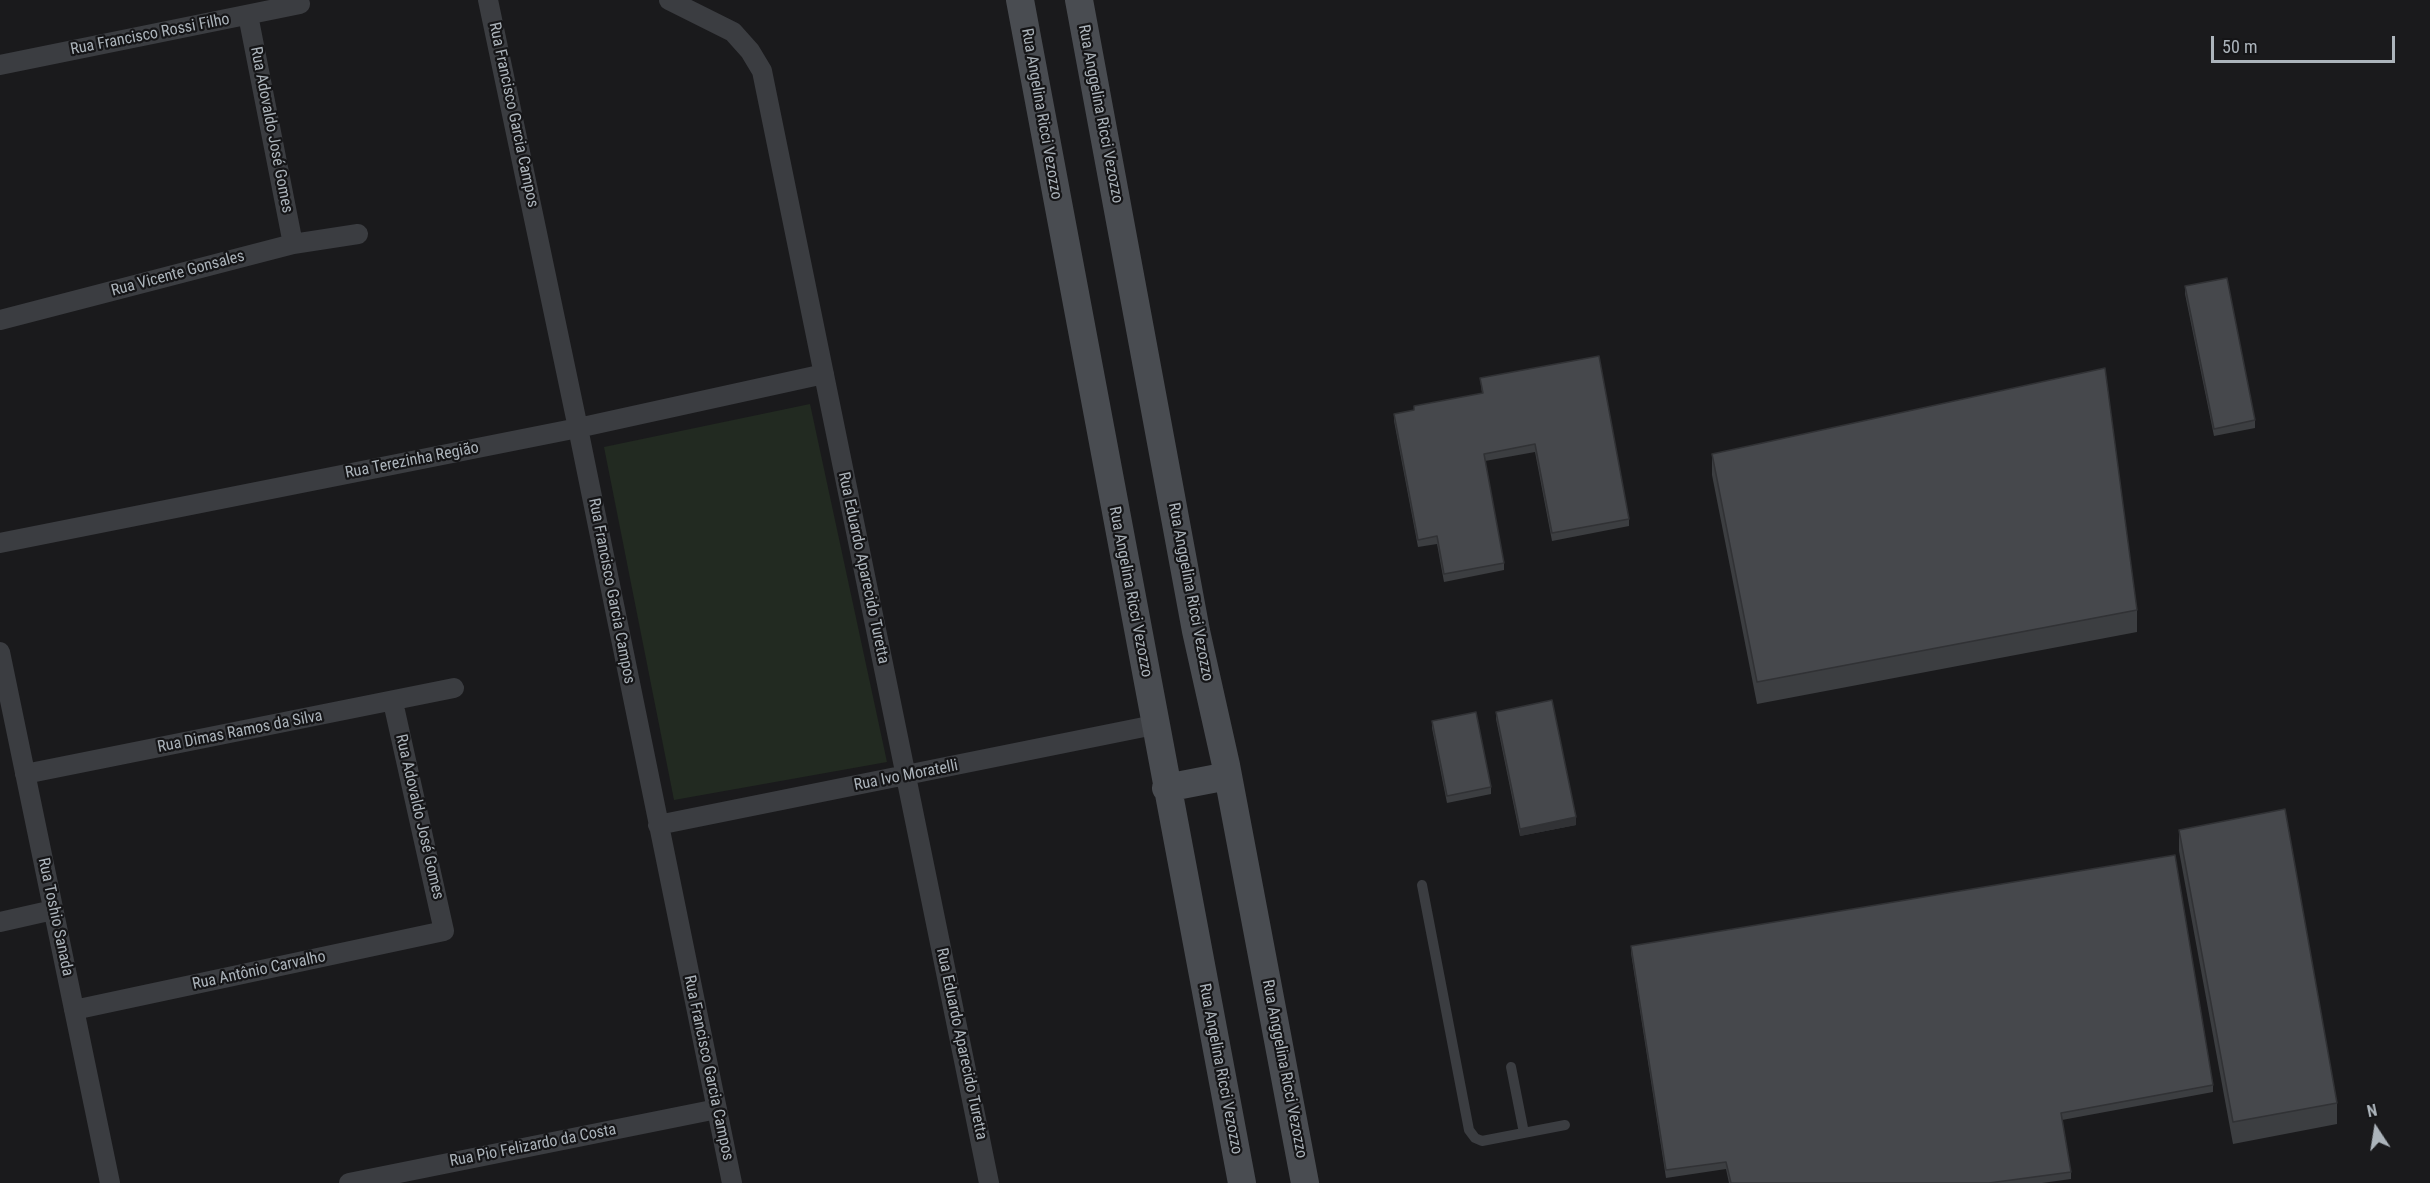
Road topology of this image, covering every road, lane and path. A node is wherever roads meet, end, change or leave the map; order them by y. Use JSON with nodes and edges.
{"nodes":[{"id":1,"x":488,"y":0,"type":"edge"},
{"id":2,"x":669,"y":0,"type":"edge"},
{"id":3,"x":1020,"y":0,"type":"edge"},
{"id":4,"x":1079,"y":0,"type":"edge"},
{"id":5,"x":300,"y":4,"type":"dead end"},
{"id":6,"x":248,"y":15,"type":"junction"},
{"id":7,"x":0,"y":65,"type":"edge"},
{"id":8,"x":358,"y":234,"type":"dead end"},
{"id":9,"x":293,"y":244,"type":"junction"},
{"id":10,"x":0,"y":320,"type":"edge"},
{"id":11,"x":824,"y":374,"type":"junction"},
{"id":12,"x":578,"y":428,"type":"junction"},
{"id":13,"x":0,"y":543,"type":"edge"},
{"id":14,"x":0,"y":652,"type":"edge"},
{"id":15,"x":454,"y":688,"type":"dead end"},
{"id":16,"x":393,"y":702,"type":"junction"},
{"id":17,"x":1154,"y":725,"type":"junction"},
{"id":18,"x":25,"y":774,"type":"junction"},
{"id":19,"x":906,"y":776,"type":"junction"},
{"id":20,"x":1228,"y":776,"type":"junction"},
{"id":21,"x":1166,"y":788,"type":"junction"},
{"id":22,"x":658,"y":825,"type":"junction"},
{"id":23,"x":1422,"y":885,"type":"dead end"},
{"id":24,"x":53,"y":910,"type":"junction"},
{"id":25,"x":0,"y":922,"type":"edge"},
{"id":26,"x":444,"y":931,"type":"joint"},
{"id":27,"x":74,"y":1011,"type":"junction"},
{"id":28,"x":1511,"y":1067,"type":"dead end"},
{"id":29,"x":717,"y":1109,"type":"junction"},
{"id":30,"x":1565,"y":1125,"type":"dead end"},
{"id":31,"x":1524,"y":1133,"type":"junction"},
{"id":32,"x":110,"y":1183,"type":"edge"},
{"id":33,"x":349,"y":1183,"type":"edge"},
{"id":34,"x":732,"y":1183,"type":"edge"},
{"id":35,"x":989,"y":1183,"type":"edge"},
{"id":36,"x":1242,"y":1183,"type":"edge"},
{"id":37,"x":1305,"y":1183,"type":"edge"}],
"edges":[{"from":1,"to":12,"type":"street","name":"Rua Francisco Garcia Campos"},
{"from":2,"to":11,"type":"street","name":"Rua Eduardo Aparecido Turetta"},
{"from":3,"to":17,"type":"main road","name":"Rua Angelina Ricci Vezozzo"},
{"from":4,"to":20,"type":"main road","name":"Rua Anggelina Ricci Vezozzo"},
{"from":5,"to":6,"type":"street","name":"Rua Francisco Rossi Filho"},
{"from":6,"to":7,"type":"street","name":"Rua Francisco Rossi Filho"},
{"from":6,"to":9,"type":"street","name":"Rua Adovaldo José Gomes"},
{"from":8,"to":9,"type":"street","name":"Rua Vicente Gonsales"},
{"from":9,"to":10,"type":"street","name":"Rua Vicente Gonsales"},
{"from":11,"to":12,"type":"street","name":"Rua Terezinha Região"},
{"from":11,"to":19,"type":"street","name":"Rua Eduardo Aparecido Turetta"},
{"from":12,"to":13,"type":"street","name":"Rua Terezinha Região"},
{"from":12,"to":22,"type":"street","name":"Rua Francisco Garcia Campos"},
{"from":14,"to":18,"type":"street","name":"Rua Toshio Sanada"},
{"from":15,"to":16,"type":"street","name":"Rua Dimas Ramos da Silva"},
{"from":16,"to":18,"type":"street","name":"Rua Dimas Ramos da Silva"},
{"from":16,"to":26,"type":"street","name":"Rua Adovaldo José Gomes"},
{"from":17,"to":19,"type":"street","name":"Rua Ivo Moratelli"},
{"from":17,"to":21,"type":"main road","name":"Rua Angelina Ricci Vezozzo"},
{"from":18,"to":24,"type":"street","name":"Rua Toshio Sanada"},
{"from":19,"to":22,"type":"street","name":"Rua Ivo Moratelli"},
{"from":19,"to":35,"type":"street","name":"Rua Eduardo Aparecido Turetta"},
{"from":20,"to":21,"type":"main road"},
{"from":20,"to":37,"type":"main road","name":"Rua Anggelina Ricci Vezozzo"},
{"from":21,"to":36,"type":"main road","name":"Rua Angelina Ricci Vezozzo"},
{"from":22,"to":29,"type":"street","name":"Rua Francisco Garcia Campos"},
{"from":23,"to":31,"type":"lane"},
{"from":24,"to":25,"type":"street"},
{"from":24,"to":27,"type":"street","name":"Rua Toshio Sanada"},
{"from":26,"to":27,"type":"street","name":"Rua Antônio Carvalho"},
{"from":27,"to":32,"type":"street","name":"Rua Toshio Sanada"},
{"from":28,"to":31,"type":"lane"},
{"from":29,"to":33,"type":"street","name":"Rua Pio Felizardo da Costa"},
{"from":29,"to":34,"type":"street","name":"Rua Francisco Garcia Campos"},
{"from":30,"to":31,"type":"lane"}]}
